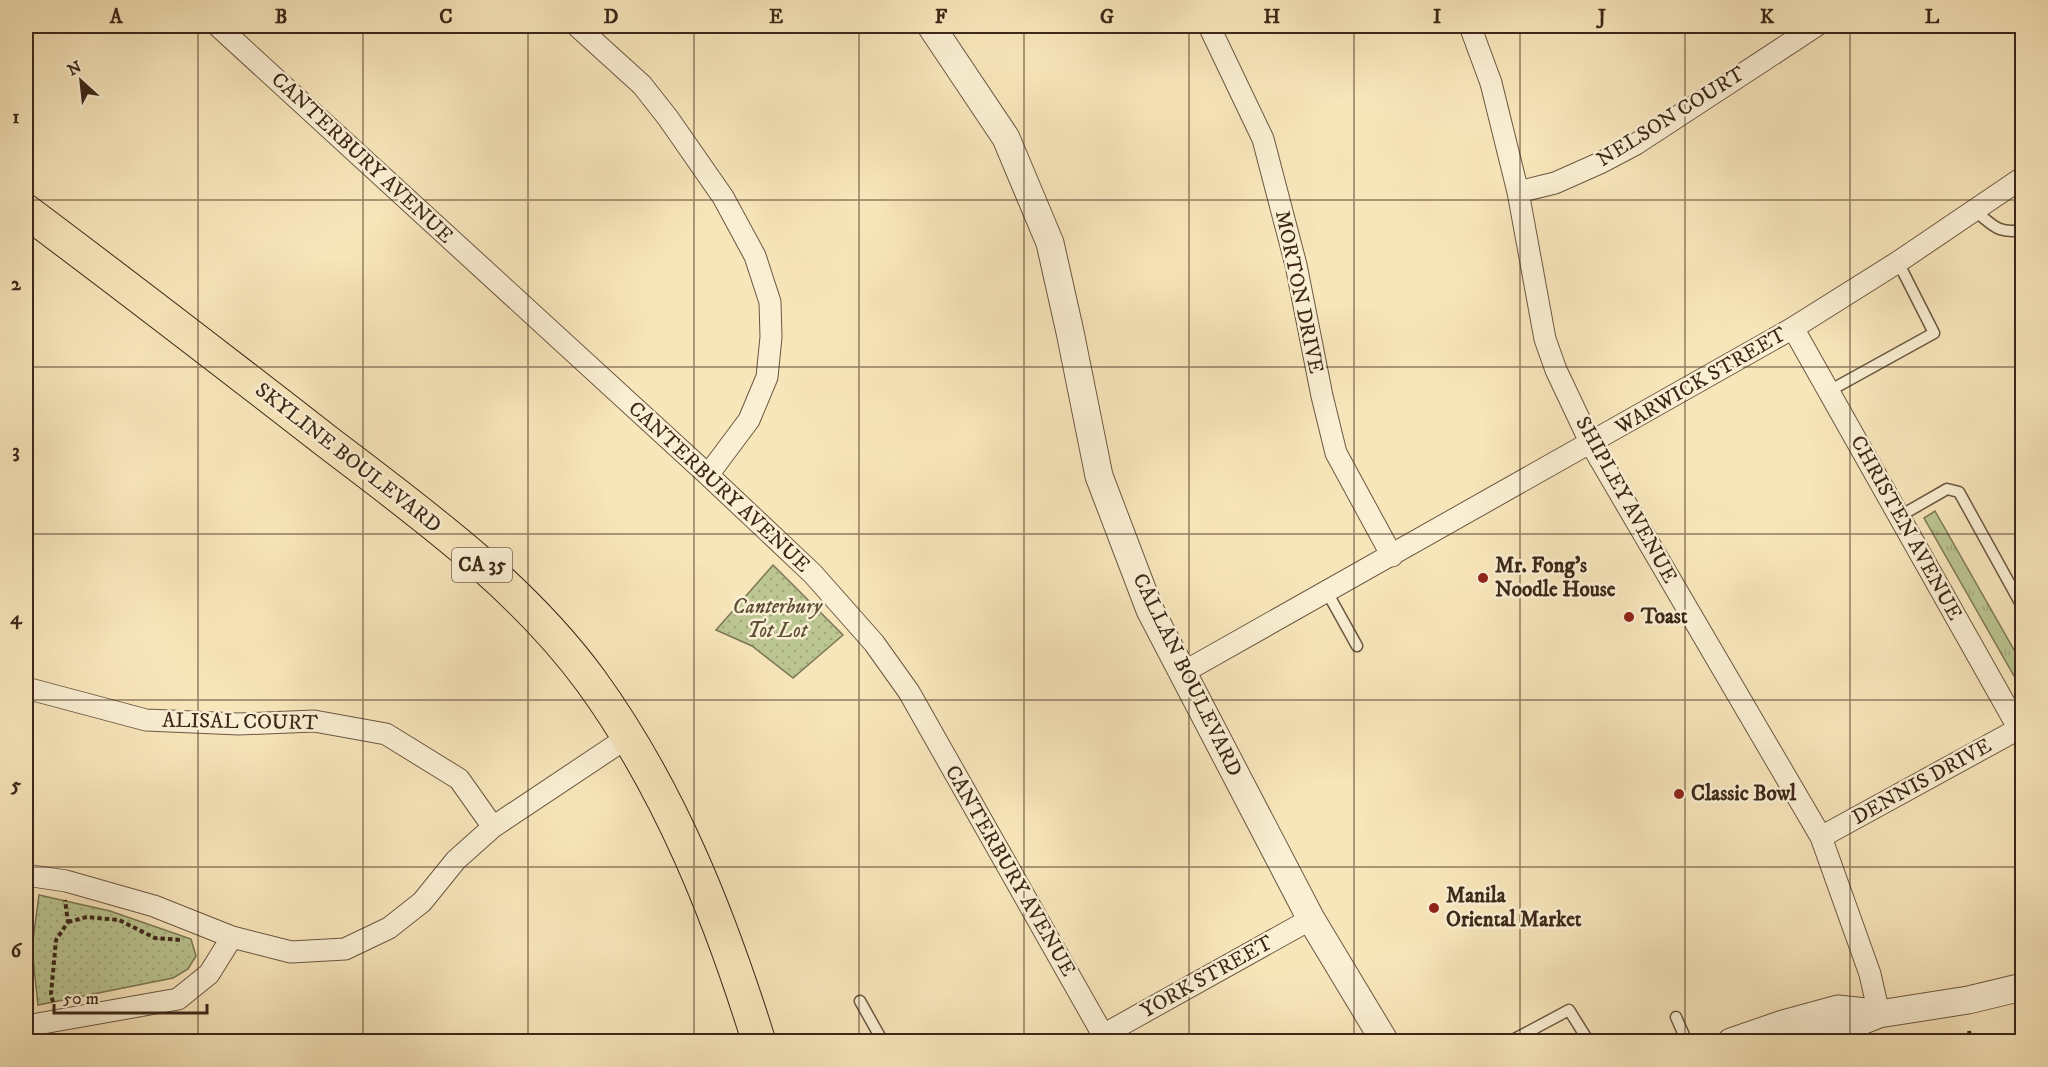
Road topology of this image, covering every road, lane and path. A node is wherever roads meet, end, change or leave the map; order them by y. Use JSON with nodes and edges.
{"nodes":[{"id":1,"x":218,"y":26,"type":"edge"},
{"id":2,"x":577,"y":26,"type":"edge"},
{"id":3,"x":931,"y":26,"type":"edge"},
{"id":4,"x":1209,"y":26,"type":"edge"},
{"id":5,"x":1470,"y":26,"type":"edge"},
{"id":6,"x":1816,"y":26,"type":"edge"},
{"id":7,"x":2022,"y":178,"type":"edge"},
{"id":8,"x":1518,"y":192,"type":"junction"},
{"id":9,"x":1974,"y":210,"type":"junction"},
{"id":10,"x":26,"y":211,"type":"edge"},
{"id":11,"x":2022,"y":230,"type":"edge"},
{"id":12,"x":1898,"y":262,"type":"junction"},
{"id":13,"x":1793,"y":328,"type":"junction"},
{"id":14,"x":1829,"y":391,"type":"junction"},
{"id":15,"x":1591,"y":444,"type":"junction"},
{"id":16,"x":708,"y":475,"type":"junction"},
{"id":17,"x":1900,"y":516,"type":"junction"},
{"id":18,"x":1392,"y":556,"type":"junction"},
{"id":19,"x":1328,"y":592,"type":"junction"},
{"id":20,"x":2022,"y":606,"type":"edge"},
{"id":21,"x":1357,"y":646,"type":"dead end"},
{"id":22,"x":1182,"y":673,"type":"junction"},
{"id":23,"x":26,"y":688,"type":"edge"},
{"id":24,"x":2021,"y":728,"type":"edge"},
{"id":25,"x":628,"y":737,"type":"junction"},
{"id":26,"x":493,"y":827,"type":"junction"},
{"id":27,"x":1821,"y":837,"type":"junction"},
{"id":28,"x":26,"y":875,"type":"edge"},
{"id":29,"x":66,"y":881,"type":"junction"},
{"id":30,"x":1311,"y":919,"type":"junction"},
{"id":31,"x":68,"y":922,"type":"junction"},
{"id":32,"x":232,"y":937,"type":"junction"},
{"id":33,"x":188,"y":941,"type":"dead end"},
{"id":34,"x":2022,"y":987,"type":"edge"},
{"id":35,"x":860,"y":1001,"type":"dead end"},
{"id":36,"x":1879,"y":1014,"type":"junction"},
{"id":37,"x":1676,"y":1017,"type":"dead end"},
{"id":38,"x":2019,"y":1019,"type":"dead end"},
{"id":39,"x":56,"y":1020,"type":"junction"},
{"id":40,"x":26,"y":1026,"type":"edge"},
{"id":41,"x":2022,"y":1031,"type":"edge"},
{"id":42,"x":1968,"y":1032,"type":"dead end"},
{"id":43,"x":1105,"y":1038,"type":"edge"},
{"id":44,"x":759,"y":1041,"type":"edge"},
{"id":45,"x":883,"y":1041,"type":"edge"},
{"id":46,"x":1385,"y":1041,"type":"edge"},
{"id":47,"x":1509,"y":1041,"type":"edge"},
{"id":48,"x":1589,"y":1041,"type":"edge"},
{"id":49,"x":1687,"y":1041,"type":"edge"},
{"id":50,"x":1731,"y":1041,"type":"edge"},
{"id":51,"x":1795,"y":1041,"type":"edge"},
{"id":52,"x":1972,"y":1041,"type":"edge"},
{"id":53,"x":2021,"y":1041,"type":"edge"}],
"edges":[{"from":1,"to":16,"type":"street","name":"CANTERBURY AVENUE"},
{"from":2,"to":16,"type":"street"},
{"from":3,"to":22,"type":"street","name":"CALLAN BOULEVARD"},
{"from":4,"to":18,"type":"street","name":"MORTON DRIVE"},
{"from":5,"to":8,"type":"street","name":"SHIPLEY AVENUE"},
{"from":6,"to":8,"type":"street","name":"NELSON COURT"},
{"from":7,"to":9,"type":"street","name":"WARWICK STREET"},
{"from":8,"to":15,"type":"street","name":"SHIPLEY AVENUE"},
{"from":9,"to":11,"type":"lane"},
{"from":9,"to":12,"type":"street","name":"WARWICK STREET"},
{"from":10,"to":25,"type":"main road","name":"SKYLINE BOULEVARD","number":"CA 35"},
{"from":12,"to":13,"type":"street","name":"WARWICK STREET"},
{"from":12,"to":14,"type":"lane"},
{"from":13,"to":14,"type":"street","name":"CHRISTEN AVENUE"},
{"from":13,"to":15,"type":"street","name":"WARWICK STREET"},
{"from":14,"to":17,"type":"street","name":"CHRISTEN AVENUE"},
{"from":15,"to":18,"type":"street","name":"WARWICK STREET"},
{"from":15,"to":27,"type":"street","name":"SHIPLEY AVENUE"},
{"from":16,"to":43,"type":"street","name":"CANTERBURY AVENUE"},
{"from":17,"to":20,"type":"lane"},
{"from":17,"to":24,"type":"street","name":"CHRISTEN AVENUE"},
{"from":18,"to":19,"type":"street","name":"WARWICK STREET"},
{"from":19,"to":21,"type":"lane"},
{"from":19,"to":22,"type":"street","name":"WARWICK STREET"},
{"from":22,"to":30,"type":"street","name":"CALLAN BOULEVARD"},
{"from":23,"to":26,"type":"street","name":"ALISAL COURT"},
{"from":24,"to":27,"type":"street","name":"DENNIS DRIVE"},
{"from":25,"to":26,"type":"street"},
{"from":25,"to":44,"type":"main road","name":"SKYLINE BOULEVARD","number":"CA 35"},
{"from":26,"to":32,"type":"street"},
{"from":27,"to":36,"type":"street","name":"SHIPLEY AVENUE"},
{"from":28,"to":29,"type":"street"},
{"from":29,"to":31,"type":"path"},
{"from":29,"to":32,"type":"street"},
{"from":30,"to":43,"type":"street","name":"YORK STREET"},
{"from":30,"to":46,"type":"street","name":"CALLAN BOULEVARD"},
{"from":31,"to":33,"type":"path"},
{"from":31,"to":39,"type":"path"},
{"from":32,"to":39,"type":"street"},
{"from":34,"to":36,"type":"street"},
{"from":35,"to":45,"type":"lane"},
{"from":36,"to":50,"type":"street"},
{"from":36,"to":51,"type":"street"},
{"from":37,"to":49,"type":"lane"},
{"from":38,"to":41,"type":"path"},
{"from":39,"to":40,"type":"street"},
{"from":42,"to":52,"type":"path"},
{"from":47,"to":48,"type":"lane"},
{"from":52,"to":53,"type":"path"}]}
